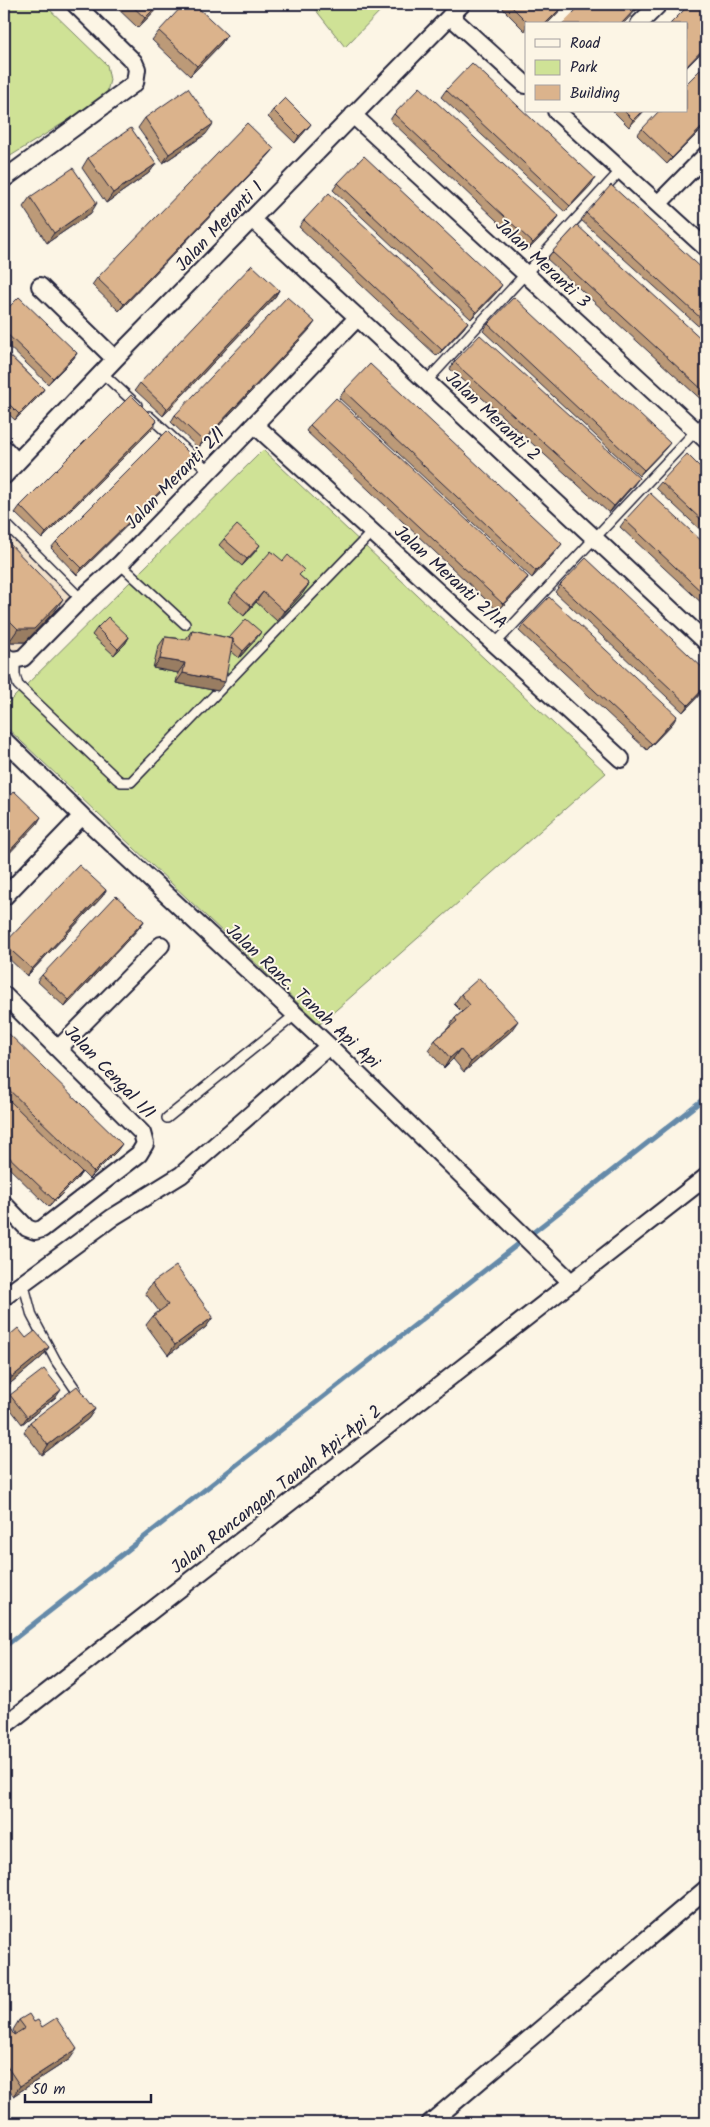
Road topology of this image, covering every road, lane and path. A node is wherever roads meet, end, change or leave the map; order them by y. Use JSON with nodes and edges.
{"nodes":[{"id":1,"x":75,"y":4,"type":"edge"},
{"id":2,"x":462,"y":4,"type":"edge"},
{"id":3,"x":659,"y":4,"type":"edge"},
{"id":4,"x":450,"y":16,"type":"junction"},
{"id":5,"x":641,"y":22,"type":"edge"},
{"id":6,"x":525,"y":84,"type":"edge"},
{"id":7,"x":557,"y":112,"type":"edge"},
{"id":8,"x":353,"y":114,"type":"junction"},
{"id":9,"x":706,"y":155,"type":"edge"},
{"id":10,"x":622,"y":170,"type":"junction"},
{"id":11,"x":4,"y":180,"type":"edge"},
{"id":12,"x":658,"y":204,"type":"junction"},
{"id":13,"x":253,"y":220,"type":"junction"},
{"id":14,"x":706,"y":248,"type":"edge"},
{"id":15,"x":526,"y":274,"type":"junction"},
{"id":16,"x":40,"y":286,"type":"dead end"},
{"id":17,"x":358,"y":317,"type":"junction"},
{"id":18,"x":115,"y":358,"type":"junction"},
{"id":19,"x":102,"y":373,"type":"junction"},
{"id":20,"x":427,"y":381,"type":"junction"},
{"id":21,"x":255,"y":425,"type":"junction"},
{"id":22,"x":703,"y":431,"type":"edge"},
{"id":23,"x":4,"y":448,"type":"edge"},
{"id":24,"x":17,"y":462,"type":"junction"},
{"id":25,"x":208,"y":471,"type":"junction"},
{"id":26,"x":4,"y":476,"type":"edge"},
{"id":27,"x":4,"y":522,"type":"edge"},
{"id":28,"x":372,"y":532,"type":"junction"},
{"id":29,"x":595,"y":538,"type":"junction"},
{"id":30,"x":120,"y":564,"type":"junction"},
{"id":31,"x":81,"y":599,"type":"junction"},
{"id":32,"x":185,"y":624,"type":"dead end"},
{"id":33,"x":706,"y":642,"type":"edge"},
{"id":34,"x":495,"y":644,"type":"junction"},
{"id":35,"x":9,"y":658,"type":"edge"},
{"id":36,"x":4,"y":740,"type":"edge"},
{"id":37,"x":621,"y":759,"type":"dead end"},
{"id":38,"x":82,"y":816,"type":"junction"},
{"id":39,"x":4,"y":897,"type":"edge"},
{"id":40,"x":162,"y":946,"type":"dead end"},
{"id":41,"x":4,"y":994,"type":"edge"},
{"id":42,"x":295,"y":1015,"type":"junction"},
{"id":43,"x":329,"y":1046,"type":"junction"},
{"id":44,"x":59,"y":1048,"type":"junction"},
{"id":45,"x":166,"y":1118,"type":"dead end"},
{"id":46,"x":706,"y":1177,"type":"edge"},
{"id":47,"x":4,"y":1204,"type":"edge"},
{"id":48,"x":23,"y":1282,"type":"junction"},
{"id":49,"x":572,"y":1283,"type":"junction"},
{"id":50,"x":4,"y":1297,"type":"edge"},
{"id":51,"x":76,"y":1390,"type":"edge"},
{"id":52,"x":4,"y":1726,"type":"edge"},
{"id":53,"x":706,"y":1889,"type":"edge"},
{"id":54,"x":430,"y":2123,"type":"edge"}],
"edges":[{"from":1,"to":11,"type":"street"},
{"from":2,"to":4,"type":"street","name":"Jalan Meranti 1"},
{"from":3,"to":5,"type":"street"},
{"from":4,"to":6,"type":"street"},
{"from":4,"to":8,"type":"street","name":"Jalan Meranti 1"},
{"from":7,"to":10,"type":"street"},
{"from":8,"to":13,"type":"street","name":"Jalan Meranti 1"},
{"from":8,"to":15,"type":"street","name":"Jalan Meranti 3"},
{"from":9,"to":12,"type":"street"},
{"from":10,"to":12,"type":"street"},
{"from":10,"to":15,"type":"lane"},
{"from":12,"to":14,"type":"street"},
{"from":13,"to":17,"type":"street","name":"Jalan Meranti 2"},
{"from":13,"to":18,"type":"street","name":"Jalan Meranti 1"},
{"from":15,"to":20,"type":"lane"},
{"from":15,"to":22,"type":"street","name":"Jalan Meranti 3"},
{"from":16,"to":18,"type":"street"},
{"from":17,"to":20,"type":"street","name":"Jalan Meranti 2"},
{"from":17,"to":21,"type":"street","name":"Jalan Meranti 2/1"},
{"from":18,"to":19,"type":"street","name":"Jalan Meranti 1"},
{"from":19,"to":24,"type":"street","name":"Jalan Meranti 1"},
{"from":19,"to":25,"type":"lane"},
{"from":20,"to":29,"type":"street","name":"Jalan Meranti 2"},
{"from":21,"to":25,"type":"street","name":"Jalan Meranti 2/1"},
{"from":21,"to":28,"type":"street","name":"Jalan Meranti 2/1A"},
{"from":22,"to":29,"type":"lane"},
{"from":23,"to":24,"type":"street"},
{"from":24,"to":26,"type":"street","name":"Jalan Meranti 1"},
{"from":25,"to":30,"type":"street","name":"Jalan Meranti 2/1"},
{"from":27,"to":31,"type":"lane"},
{"from":28,"to":34,"type":"street","name":"Jalan Meranti 2/1A"},
{"from":28,"to":35,"type":"lane"},
{"from":29,"to":33,"type":"street","name":"Jalan Meranti 2"},
{"from":29,"to":34,"type":"lane"},
{"from":30,"to":31,"type":"street","name":"Jalan Meranti 2/1"},
{"from":30,"to":32,"type":"lane"},
{"from":31,"to":35,"type":"street","name":"Jalan Meranti 2/1"},
{"from":34,"to":37,"type":"street","name":"Jalan Meranti 2/1A"},
{"from":36,"to":38,"type":"street","name":"Jalan Ranc. Tanah Api Api"},
{"from":38,"to":39,"type":"street"},
{"from":38,"to":42,"type":"street","name":"Jalan Ranc. Tanah Api Api"},
{"from":40,"to":44,"type":"street"},
{"from":41,"to":44,"type":"street","name":"Jalan Cengal 1/1"},
{"from":42,"to":43,"type":"street","name":"Jalan Ranc. Tanah Api Api"},
{"from":42,"to":45,"type":"lane"},
{"from":43,"to":48,"type":"street"},
{"from":43,"to":49,"type":"street","name":"Jalan Ranc. Tanah Api Api"},
{"from":44,"to":47,"type":"street","name":"Jalan Cengal 1/1"},
{"from":46,"to":49,"type":"street","name":"Jalan Rancangan Tanah Api-Api 2"},
{"from":48,"to":50,"type":"street"},
{"from":48,"to":51,"type":"lane"},
{"from":49,"to":52,"type":"street","name":"Jalan Rancangan Tanah Api-Api 2"},
{"from":53,"to":54,"type":"street"}]}
